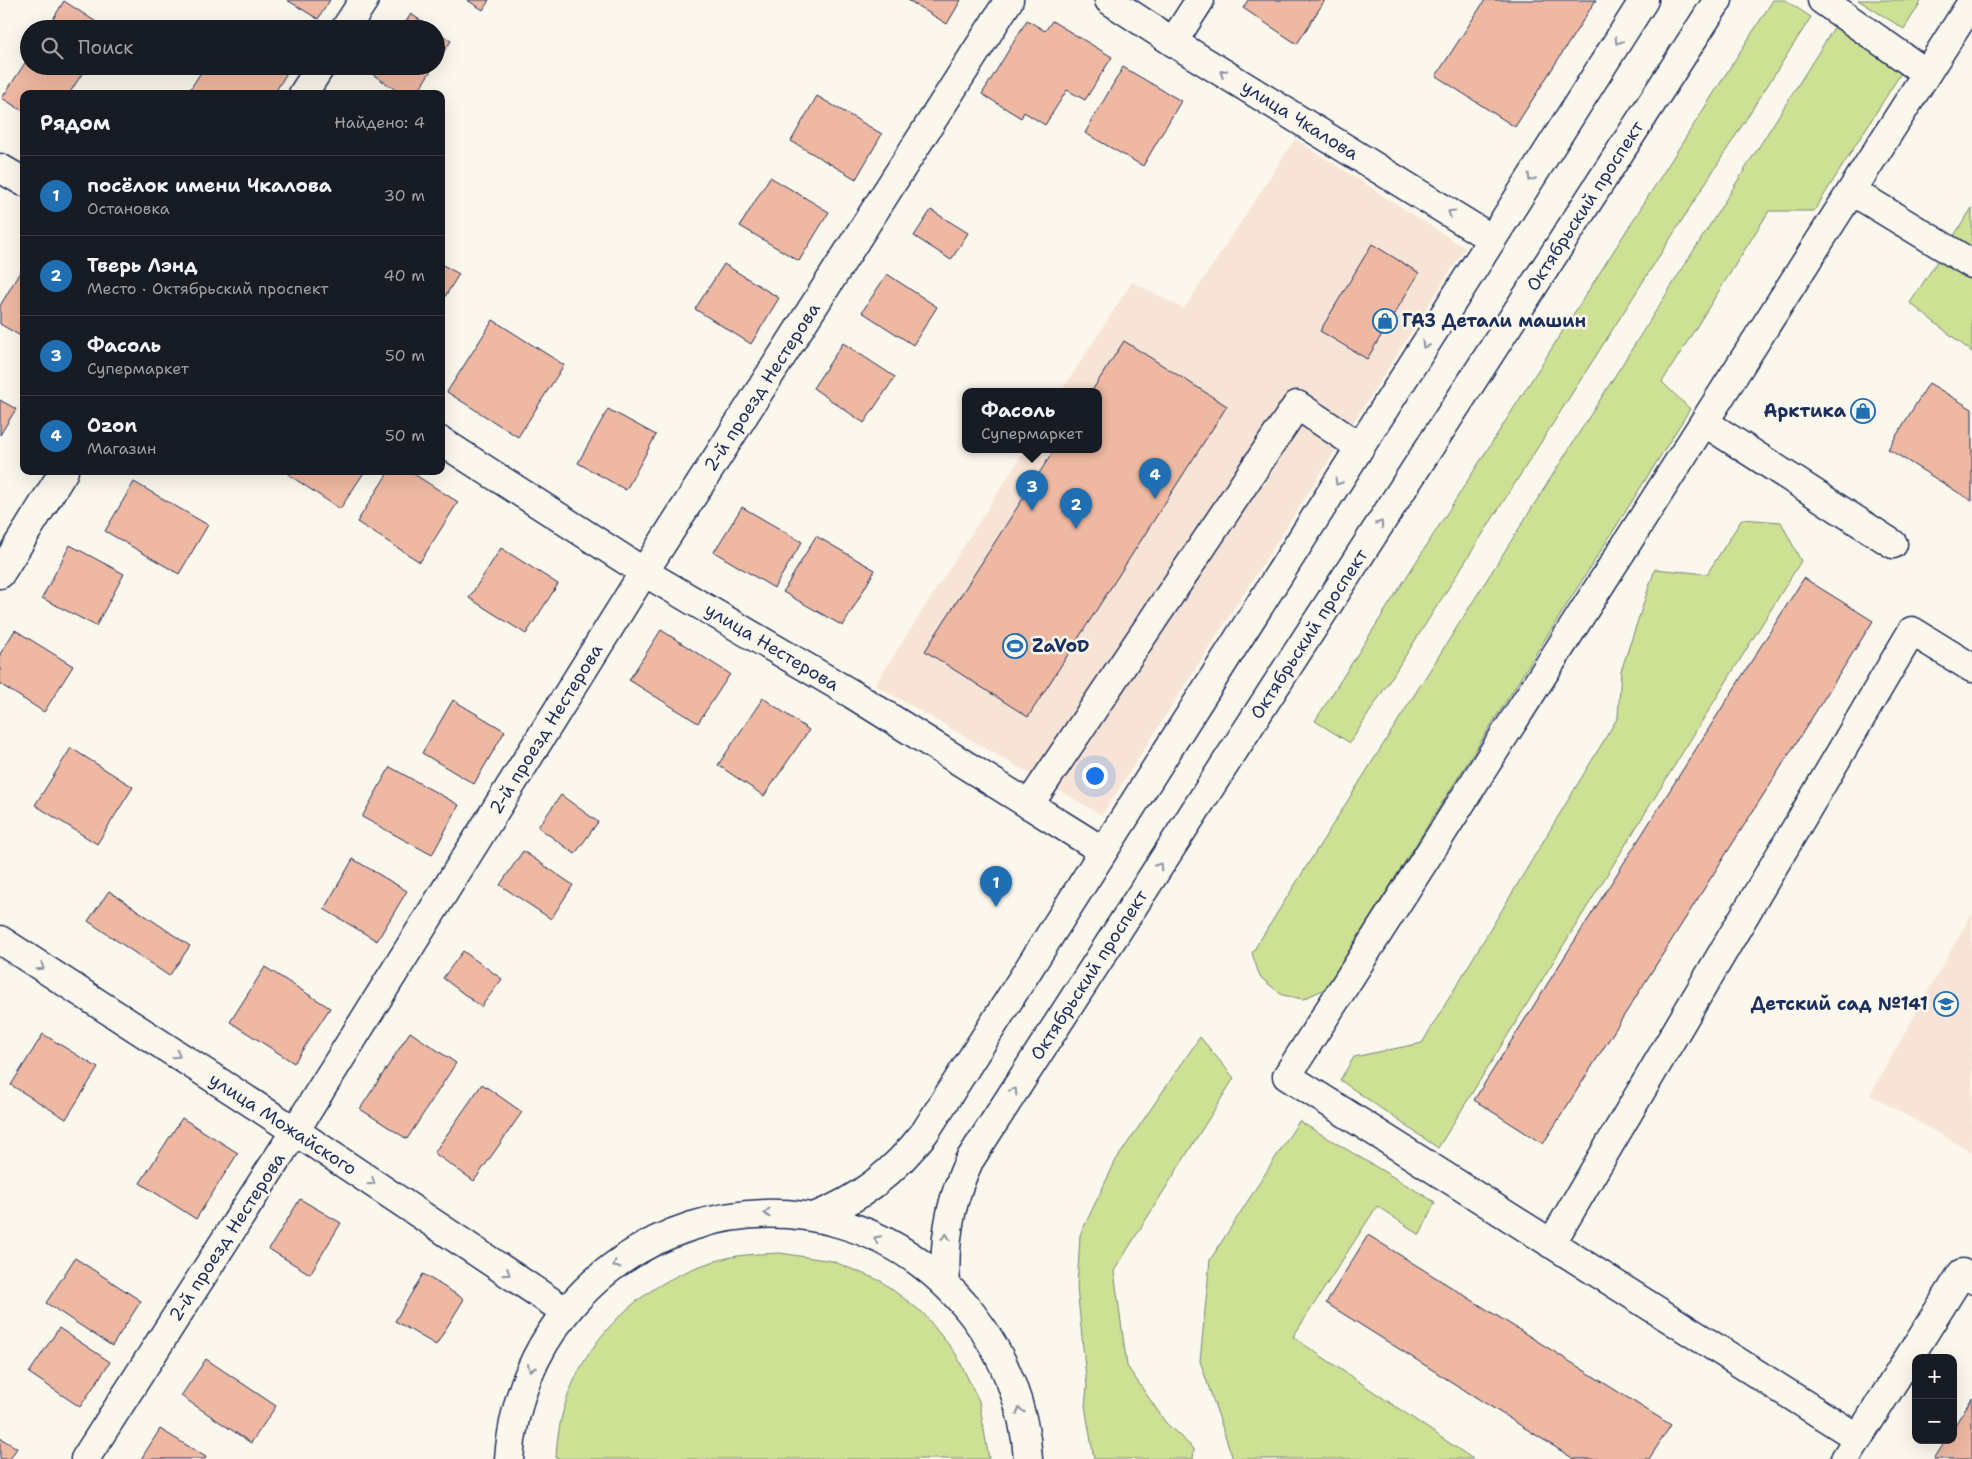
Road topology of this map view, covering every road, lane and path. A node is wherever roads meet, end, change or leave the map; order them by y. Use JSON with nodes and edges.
{"nodes":[{"id":1,"x":364,"y":0,"type":"edge"},
{"id":2,"x":1009,"y":0,"type":"edge"},
{"id":3,"x":1109,"y":0,"type":"edge"},
{"id":4,"x":1200,"y":0,"type":"edge"},
{"id":5,"x":1644,"y":0,"type":"edge"},
{"id":6,"x":1718,"y":0,"type":"edge"},
{"id":7,"x":1822,"y":0,"type":"edge"},
{"id":8,"x":1972,"y":2,"type":"edge"},
{"id":9,"x":351,"y":20,"type":"edge"},
{"id":10,"x":1173,"y":42,"type":"junction"},
{"id":11,"x":1926,"y":73,"type":"junction"},
{"id":12,"x":315,"y":75,"type":"edge"},
{"id":13,"x":306,"y":90,"type":"edge"},
{"id":14,"x":0,"y":168,"type":"edge"},
{"id":15,"x":20,"y":180,"type":"edge"},
{"id":16,"x":1852,"y":191,"type":"junction"},
{"id":17,"x":1492,"y":239,"type":"junction"},
{"id":18,"x":1972,"y":264,"type":"edge"},
{"id":19,"x":1704,"y":422,"type":"junction"},
{"id":20,"x":445,"y":444,"type":"edge"},
{"id":21,"x":1360,"y":447,"type":"junction"},
{"id":22,"x":62,"y":475,"type":"edge"},
{"id":23,"x":1893,"y":544,"type":"dead end"},
{"id":24,"x":644,"y":572,"type":"junction"},
{"id":25,"x":0,"y":574,"type":"edge"},
{"id":26,"x":1972,"y":668,"type":"edge"},
{"id":27,"x":1029,"y":805,"type":"junction"},
{"id":28,"x":1103,"y":851,"type":"junction"},
{"id":29,"x":0,"y":940,"type":"edge"},
{"id":30,"x":295,"y":1131,"type":"junction"},
{"id":31,"x":816,"y":1216,"type":"junction"},
{"id":32,"x":1551,"y":1244,"type":"junction"},
{"id":33,"x":1972,"y":1279,"type":"edge"},
{"id":34,"x":946,"y":1285,"type":"junction"},
{"id":35,"x":565,"y":1311,"type":"junction"},
{"id":36,"x":1851,"y":1449,"type":"edge"},
{"id":37,"x":84,"y":1459,"type":"edge"},
{"id":38,"x":509,"y":1459,"type":"edge"},
{"id":39,"x":1028,"y":1459,"type":"edge"}],
"edges":[{"from":1,"to":9,"type":"main road"},
{"from":2,"to":24,"type":"main road","name":"2-й проезд Нестерова"},
{"from":3,"to":10,"type":"main road","name":"улица Чкалова"},
{"from":4,"to":10,"type":"main road"},
{"from":5,"to":17,"type":"main road","one_way":true},
{"from":34,"to":6,"type":"main road","name":"Октябрьский проспект","one_way":true},
{"from":7,"to":11,"type":"main road"},
{"from":8,"to":11,"type":"main road"},
{"from":17,"to":10,"type":"main road","name":"улица Чкалова","one_way":true},
{"from":11,"to":16,"type":"main road"},
{"from":12,"to":13,"type":"main road"},
{"from":14,"to":15,"type":"main road"},
{"from":16,"to":18,"type":"main road"},
{"from":16,"to":19,"type":"main road"},
{"from":17,"to":21,"type":"main road","one_way":true},
{"from":19,"to":23,"type":"main road"},
{"from":19,"to":32,"type":"main road"},
{"from":20,"to":24,"type":"main road","name":"улица Нестерова"},
{"from":21,"to":27,"type":"main road"},
{"from":21,"to":28,"type":"main road","one_way":true},
{"from":22,"to":25,"type":"main road"},
{"from":24,"to":27,"type":"main road","name":"улица Нестерова"},
{"from":24,"to":30,"type":"main road","name":"2-й проезд Нестерова"},
{"from":26,"to":32,"type":"main road"},
{"from":27,"to":28,"type":"main road","name":"улица Нестерова"},
{"from":28,"to":31,"type":"main road"},
{"from":29,"to":30,"type":"main road","name":"улица Можайского","one_way":true},
{"from":30,"to":35,"type":"main road","name":"улица Можайского","one_way":true},
{"from":30,"to":37,"type":"main road","name":"2-й проезд Нестерова"},
{"from":34,"to":31,"type":"main road","one_way":true},
{"from":31,"to":35,"type":"main road","one_way":true},
{"from":32,"to":36,"type":"main road"},
{"from":33,"to":36,"type":"main road"},
{"from":39,"to":34,"type":"main road","one_way":true},
{"from":35,"to":38,"type":"main road","one_way":true}]}
